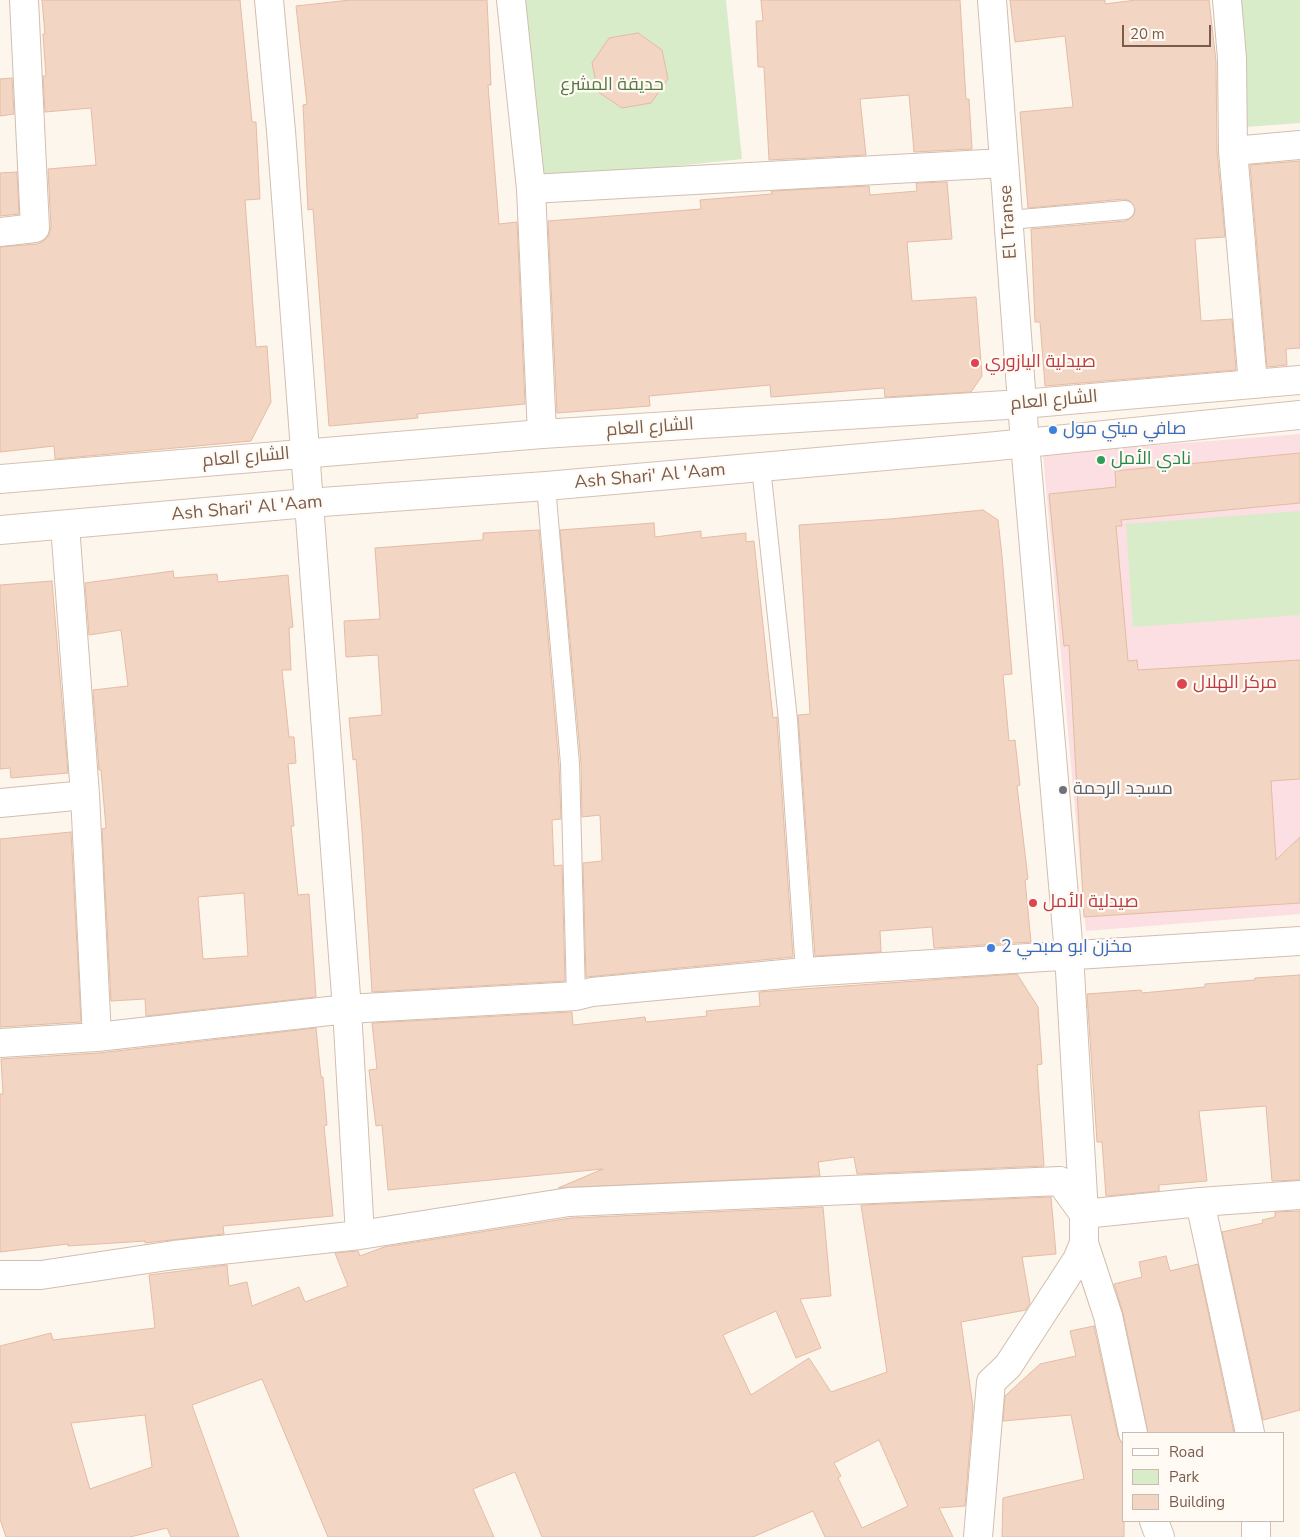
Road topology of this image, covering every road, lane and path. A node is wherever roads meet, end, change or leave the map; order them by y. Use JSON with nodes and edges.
{"nodes":[{"id":1,"x":24,"y":0,"type":"edge"},
{"id":2,"x":269,"y":0,"type":"edge"},
{"id":3,"x":511,"y":0,"type":"edge"},
{"id":4,"x":992,"y":0,"type":"edge"},
{"id":5,"x":1227,"y":0,"type":"edge"},
{"id":6,"x":1300,"y":145,"type":"edge"},
{"id":7,"x":1233,"y":151,"type":"junction"},
{"id":8,"x":1004,"y":163,"type":"junction"},
{"id":9,"x":531,"y":189,"type":"junction"},
{"id":10,"x":1125,"y":210,"type":"dead end"},
{"id":11,"x":1008,"y":220,"type":"junction"},
{"id":12,"x":0,"y":232,"type":"edge"},
{"id":13,"x":1300,"y":380,"type":"edge"},
{"id":14,"x":1253,"y":384,"type":"junction"},
{"id":15,"x":1022,"y":404,"type":"junction"},
{"id":16,"x":1300,"y":415,"type":"edge"},
{"id":17,"x":542,"y":434,"type":"junction"},
{"id":18,"x":1025,"y":443,"type":"junction"},
{"id":19,"x":305,"y":453,"type":"junction"},
{"id":20,"x":762,"y":467,"type":"junction"},
{"id":21,"x":0,"y":480,"type":"edge"},
{"id":22,"x":546,"y":486,"type":"junction"},
{"id":23,"x":308,"y":503,"type":"junction"},
{"id":24,"x":65,"y":525,"type":"junction"},
{"id":25,"x":0,"y":530,"type":"edge"},
{"id":26,"x":85,"y":795,"type":"junction"},
{"id":27,"x":0,"y":803,"type":"edge"},
{"id":28,"x":1300,"y":941,"type":"edge"},
{"id":29,"x":1069,"y":954,"type":"junction"},
{"id":30,"x":805,"y":972,"type":"junction"},
{"id":31,"x":576,"y":996,"type":"junction"},
{"id":32,"x":347,"y":1009,"type":"junction"},
{"id":33,"x":97,"y":1037,"type":"junction"},
{"id":34,"x":0,"y":1043,"type":"edge"},
{"id":35,"x":1300,"y":1195,"type":"edge"},
{"id":36,"x":1200,"y":1202,"type":"junction"},
{"id":37,"x":1084,"y":1214,"type":"junction"},
{"id":38,"x":360,"y":1234,"type":"junction"},
{"id":39,"x":1084,"y":1243,"type":"junction"},
{"id":40,"x":0,"y":1275,"type":"edge"},
{"id":41,"x":1133,"y":1432,"type":"edge"},
{"id":42,"x":1250,"y":1432,"type":"edge"},
{"id":43,"x":1154,"y":1522,"type":"edge"},
{"id":44,"x":1256,"y":1522,"type":"edge"},
{"id":45,"x":978,"y":1537,"type":"edge"},
{"id":46,"x":1160,"y":1537,"type":"edge"},
{"id":47,"x":1256,"y":1537,"type":"edge"}],
"edges":[{"from":1,"to":12,"type":"street"},
{"from":2,"to":19,"type":"street"},
{"from":3,"to":9,"type":"street"},
{"from":4,"to":8,"type":"street","name":"El Transe"},
{"from":5,"to":7,"type":"street"},
{"from":6,"to":7,"type":"street"},
{"from":7,"to":14,"type":"street"},
{"from":8,"to":9,"type":"street"},
{"from":8,"to":11,"type":"street","name":"El Transe"},
{"from":9,"to":17,"type":"street"},
{"from":10,"to":11,"type":"lane"},
{"from":11,"to":15,"type":"street","name":"El Transe"},
{"from":13,"to":14,"type":"street","name":"الشارع العام"},
{"from":14,"to":15,"type":"street","name":"الشارع العام"},
{"from":15,"to":17,"type":"street","name":"الشارع العام"},
{"from":15,"to":18,"type":"street","name":"El Transe"},
{"from":16,"to":18,"type":"street","name":"Ash Shari' Al 'Aam"},
{"from":17,"to":19,"type":"street","name":"الشارع العام"},
{"from":18,"to":20,"type":"street","name":"Ash Shari' Al 'Aam"},
{"from":18,"to":29,"type":"street","name":"El Transe"},
{"from":19,"to":21,"type":"street","name":"الشارع العام"},
{"from":19,"to":23,"type":"street"},
{"from":20,"to":22,"type":"street","name":"Ash Shari' Al 'Aam"},
{"from":20,"to":30,"type":"lane"},
{"from":22,"to":23,"type":"street","name":"Ash Shari' Al 'Aam"},
{"from":22,"to":31,"type":"lane"},
{"from":23,"to":24,"type":"street","name":"Ash Shari' Al 'Aam"},
{"from":23,"to":32,"type":"street"},
{"from":24,"to":25,"type":"street","name":"Ash Shari' Al 'Aam"},
{"from":24,"to":26,"type":"street"},
{"from":26,"to":27,"type":"street"},
{"from":26,"to":33,"type":"street"},
{"from":28,"to":29,"type":"street"},
{"from":29,"to":30,"type":"street"},
{"from":29,"to":37,"type":"street","name":"El Transe"},
{"from":30,"to":31,"type":"street"},
{"from":31,"to":32,"type":"street"},
{"from":32,"to":33,"type":"street"},
{"from":32,"to":38,"type":"street"},
{"from":33,"to":34,"type":"street"},
{"from":35,"to":36,"type":"street"},
{"from":36,"to":37,"type":"street"},
{"from":36,"to":42,"type":"street"},
{"from":37,"to":38,"type":"street"},
{"from":37,"to":39,"type":"street","name":"El Transe"},
{"from":38,"to":40,"type":"street"},
{"from":39,"to":41,"type":"street"},
{"from":39,"to":45,"type":"street"},
{"from":43,"to":46,"type":"street"},
{"from":44,"to":47,"type":"street"}]}
